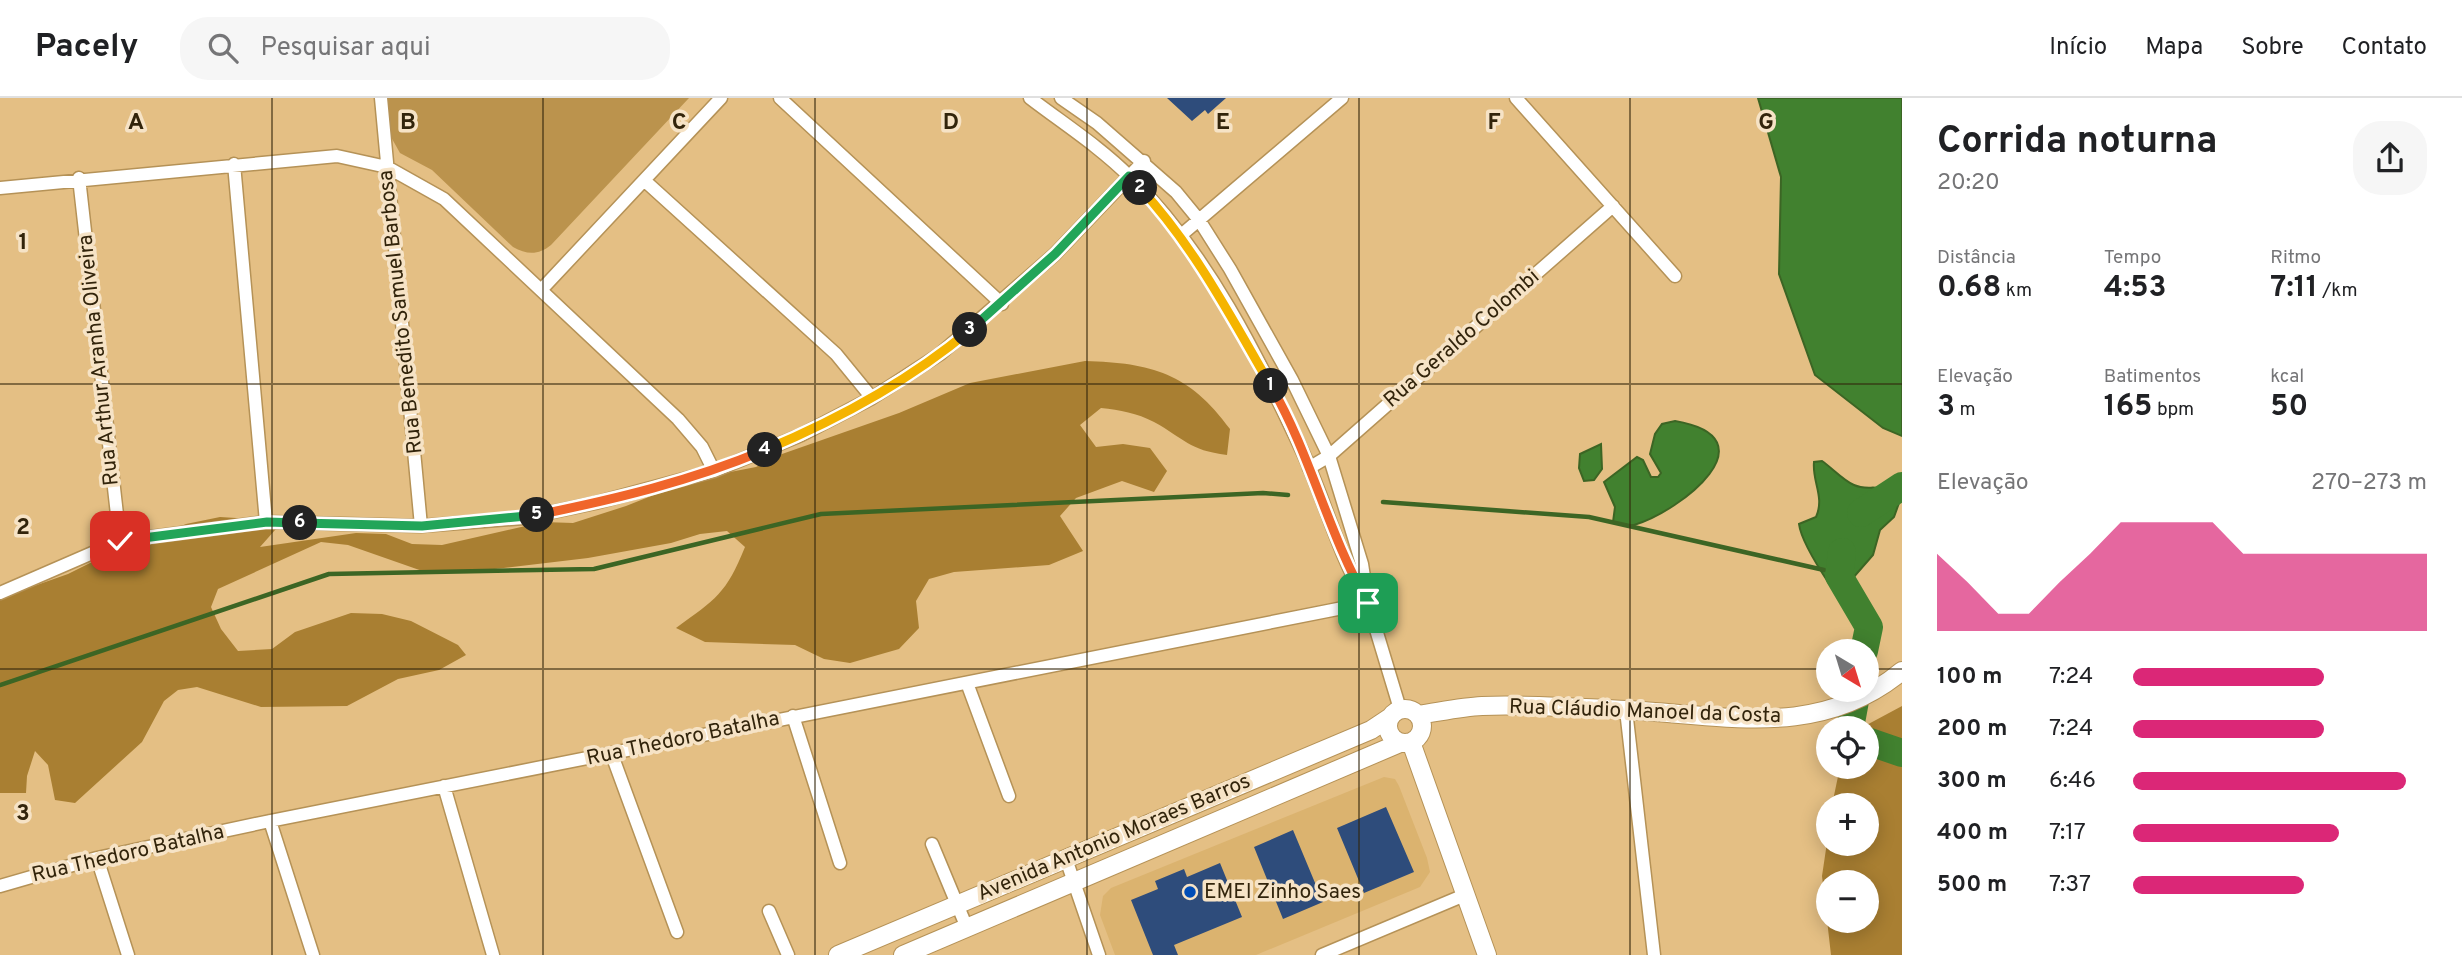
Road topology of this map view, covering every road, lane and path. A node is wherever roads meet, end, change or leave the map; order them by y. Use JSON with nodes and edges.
{"nodes":[{"id":1,"x":380,"y":98,"type":"edge"},
{"id":2,"x":721,"y":98,"type":"edge"},
{"id":3,"x":780,"y":98,"type":"edge"},
{"id":4,"x":1030,"y":98,"type":"edge"},
{"id":5,"x":1061,"y":98,"type":"edge"},
{"id":6,"x":1342,"y":98,"type":"edge"},
{"id":7,"x":1516,"y":98,"type":"edge"},
{"id":8,"x":1144,"y":161,"type":"junction"},
{"id":9,"x":234,"y":164,"type":"junction"},
{"id":10,"x":387,"y":167,"type":"junction"},
{"id":11,"x":1129,"y":176,"type":"junction"},
{"id":12,"x":79,"y":178,"type":"junction"},
{"id":13,"x":645,"y":181,"type":"junction"},
{"id":14,"x":0,"y":188,"type":"edge"},
{"id":15,"x":1613,"y":206,"type":"junction"},
{"id":16,"x":1199,"y":220,"type":"junction"},
{"id":17,"x":1180,"y":236,"type":"junction"},
{"id":18,"x":1675,"y":276,"type":"dead end"},
{"id":19,"x":542,"y":289,"type":"junction"},
{"id":20,"x":1002,"y":304,"type":"junction"},
{"id":21,"x":872,"y":398,"type":"junction"},
{"id":22,"x":1329,"y":456,"type":"junction"},
{"id":23,"x":1310,"y":468,"type":"junction"},
{"id":24,"x":714,"y":471,"type":"junction"},
{"id":25,"x":267,"y":522,"type":"junction"},
{"id":26,"x":422,"y":526,"type":"junction"},
{"id":27,"x":120,"y":541,"type":"junction"},
{"id":28,"x":0,"y":593,"type":"edge"},
{"id":29,"x":1368,"y":603,"type":"junction"},
{"id":30,"x":1902,"y":671,"type":"edge"},
{"id":31,"x":967,"y":683,"type":"junction"},
{"id":32,"x":1626,"y":710,"type":"junction"},
{"id":33,"x":1395,"y":714,"type":"junction"},
{"id":34,"x":1418,"y":715,"type":"junction"},
{"id":35,"x":793,"y":716,"type":"junction"},
{"id":36,"x":1406,"y":742,"type":"junction"},
{"id":37,"x":612,"y":755,"type":"junction"},
{"id":38,"x":444,"y":786,"type":"junction"},
{"id":39,"x":1009,"y":796,"type":"dead end"},
{"id":40,"x":270,"y":821,"type":"junction"},
{"id":41,"x":932,"y":844,"type":"dead end"},
{"id":42,"x":96,"y":859,"type":"junction"},
{"id":43,"x":1066,"y":859,"type":"junction"},
{"id":44,"x":840,"y":863,"type":"dead end"},
{"id":45,"x":1074,"y":882,"type":"junction"},
{"id":46,"x":0,"y":886,"type":"edge"},
{"id":47,"x":1467,"y":894,"type":"junction"},
{"id":48,"x":957,"y":905,"type":"junction"},
{"id":49,"x":769,"y":911,"type":"dead end"},
{"id":50,"x":967,"y":928,"type":"junction"},
{"id":51,"x":677,"y":932,"type":"dead end"},
{"id":52,"x":128,"y":955,"type":"edge"},
{"id":53,"x":313,"y":955,"type":"edge"},
{"id":54,"x":493,"y":955,"type":"edge"},
{"id":55,"x":788,"y":955,"type":"edge"},
{"id":56,"x":838,"y":955,"type":"edge"},
{"id":57,"x":903,"y":955,"type":"edge"},
{"id":58,"x":1099,"y":955,"type":"edge"},
{"id":59,"x":1322,"y":955,"type":"edge"},
{"id":60,"x":1487,"y":955,"type":"edge"},
{"id":61,"x":1654,"y":955,"type":"edge"}],
"edges":[{"from":1,"to":10,"type":"street","name":"Rua Benedito Samuel Barbosa"},
{"from":2,"to":13,"type":"street"},
{"from":3,"to":20,"type":"street"},
{"from":4,"to":11,"type":"street"},
{"from":5,"to":8,"type":"street"},
{"from":6,"to":16,"type":"street"},
{"from":7,"to":15,"type":"street"},
{"from":8,"to":11,"type":"street"},
{"from":8,"to":16,"type":"street"},
{"from":9,"to":10,"type":"street"},
{"from":9,"to":12,"type":"street"},
{"from":9,"to":25,"type":"street"},
{"from":10,"to":19,"type":"street"},
{"from":10,"to":26,"type":"street","name":"Rua Benedito Samuel Barbosa"},
{"from":11,"to":17,"type":"street"},
{"from":11,"to":20,"type":"street"},
{"from":12,"to":14,"type":"street"},
{"from":12,"to":27,"type":"street","name":"Rua Arthur Aranha Oliveira"},
{"from":13,"to":19,"type":"street"},
{"from":13,"to":21,"type":"street"},
{"from":15,"to":18,"type":"street"},
{"from":15,"to":22,"type":"street","name":"Rua Geraldo Colombi"},
{"from":16,"to":17,"type":"street"},
{"from":16,"to":22,"type":"street"},
{"from":17,"to":23,"type":"street"},
{"from":19,"to":24,"type":"street"},
{"from":20,"to":21,"type":"street"},
{"from":21,"to":24,"type":"street"},
{"from":22,"to":23,"type":"street","name":"Rua Geraldo Colombi"},
{"from":22,"to":29,"type":"street"},
{"from":23,"to":29,"type":"street"},
{"from":24,"to":26,"type":"street"},
{"from":25,"to":26,"type":"street"},
{"from":25,"to":27,"type":"street"},
{"from":27,"to":28,"type":"street"},
{"from":29,"to":31,"type":"street","name":"Rua Thedoro Batalha"},
{"from":29,"to":33,"type":"street"},
{"from":30,"to":32,"type":"street","name":"Rua Cláudio Manoel da Costa"},
{"from":31,"to":35,"type":"street","name":"Rua Thedoro Batalha"},
{"from":31,"to":39,"type":"street"},
{"from":32,"to":34,"type":"street","name":"Rua Cláudio Manoel da Costa"},
{"from":32,"to":61,"type":"street"},
{"from":33,"to":34,"type":"street"},
{"from":33,"to":36,"type":"street"},
{"from":33,"to":43,"type":"street","name":"Avenida Antonio Moraes Barros"},
{"from":34,"to":36,"type":"street"},
{"from":35,"to":37,"type":"street","name":"Rua Thedoro Batalha"},
{"from":35,"to":44,"type":"street"},
{"from":36,"to":45,"type":"street","name":"Avenida Antonio Moraes Barros"},
{"from":36,"to":47,"type":"street"},
{"from":37,"to":38,"type":"street","name":"Rua Thedoro Batalha"},
{"from":37,"to":51,"type":"street"},
{"from":38,"to":40,"type":"street","name":"Rua Thedoro Batalha"},
{"from":38,"to":54,"type":"street"},
{"from":40,"to":42,"type":"street","name":"Rua Thedoro Batalha"},
{"from":40,"to":53,"type":"street"},
{"from":41,"to":48,"type":"street"},
{"from":42,"to":46,"type":"street","name":"Rua Thedoro Batalha"},
{"from":42,"to":52,"type":"street"},
{"from":43,"to":45,"type":"street"},
{"from":43,"to":48,"type":"street","name":"Avenida Antonio Moraes Barros"},
{"from":45,"to":50,"type":"street","name":"Avenida Antonio Moraes Barros"},
{"from":45,"to":58,"type":"street"},
{"from":47,"to":59,"type":"street"},
{"from":47,"to":60,"type":"street"},
{"from":48,"to":50,"type":"street"},
{"from":48,"to":56,"type":"street","name":"Avenida Antonio Moraes Barros"},
{"from":49,"to":55,"type":"street"},
{"from":50,"to":57,"type":"street","name":"Avenida Antonio Moraes Barros"}]}
